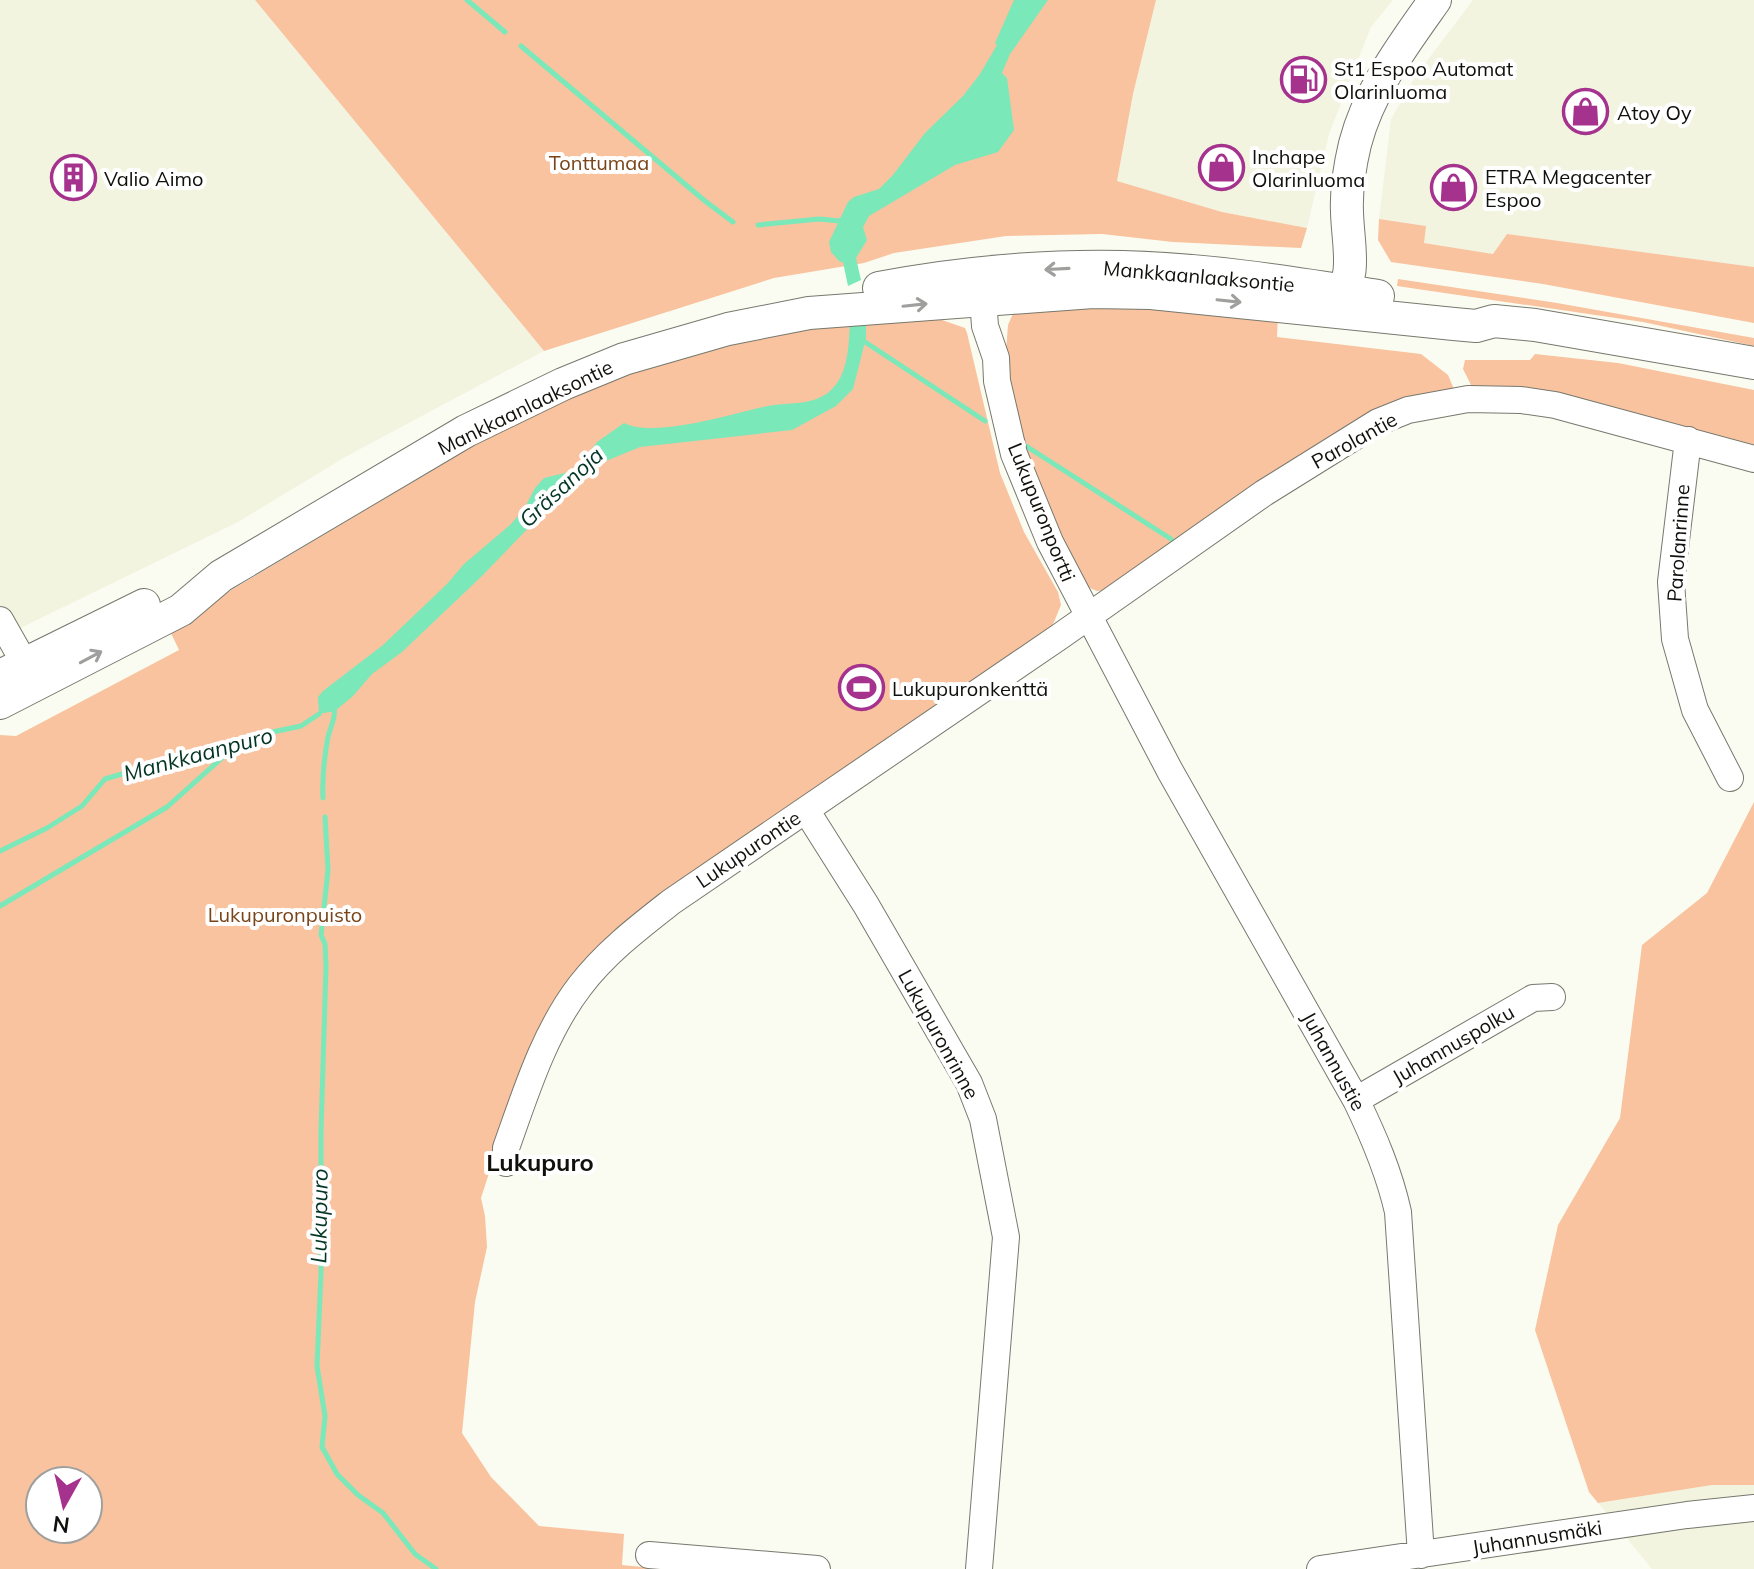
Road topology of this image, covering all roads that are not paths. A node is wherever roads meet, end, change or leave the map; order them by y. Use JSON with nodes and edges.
{"nodes":[{"id":1,"x":1435,"y":0,"type":"edge"},
{"id":2,"x":992,"y":290,"type":"junction"},
{"id":3,"x":1334,"y":297,"type":"junction"},
{"id":4,"x":1754,"y":363,"type":"edge"},
{"id":5,"x":1688,"y":440,"type":"junction"},
{"id":6,"x":1754,"y":459,"type":"edge"},
{"id":7,"x":1087,"y":616,"type":"junction"},
{"id":8,"x":0,"y":620,"type":"edge"},
{"id":9,"x":8,"y":681,"type":"edge"},
{"id":10,"x":1730,"y":778,"type":"dead end"},
{"id":11,"x":806,"y":810,"type":"junction"},
{"id":12,"x":1552,"y":997,"type":"dead end"},
{"id":13,"x":1356,"y":1100,"type":"junction"},
{"id":14,"x":506,"y":1163,"type":"dead end"},
{"id":15,"x":1754,"y":1508,"type":"edge"},
{"id":16,"x":649,"y":1555,"type":"dead end"},
{"id":17,"x":1421,"y":1555,"type":"junction"},
{"id":18,"x":817,"y":1569,"type":"edge"},
{"id":19,"x":979,"y":1569,"type":"edge"},
{"id":20,"x":1320,"y":1569,"type":"edge"}],
"edges":[{"from":1,"to":3,"type":"main road"},
{"from":2,"to":3,"type":"main road","name":"Mankkaanlaaksontie"},
{"from":2,"to":7,"type":"street","name":"Lukupuronportti"},
{"from":2,"to":9,"type":"main road","name":"Mankkaanlaaksontie"},
{"from":3,"to":4,"type":"main road","name":"Mankkaanlaaksontie"},
{"from":5,"to":6,"type":"street","name":"Parolantie"},
{"from":5,"to":7,"type":"street","name":"Parolantie"},
{"from":5,"to":10,"type":"street","name":"Parolanrinne"},
{"from":7,"to":11,"type":"street","name":"Lukupurontie"},
{"from":7,"to":13,"type":"street","name":"Juhannustie"},
{"from":8,"to":9,"type":"street"},
{"from":11,"to":14,"type":"street","name":"Lukupurontie"},
{"from":11,"to":19,"type":"street","name":"Lukupuronrinne"},
{"from":12,"to":13,"type":"street","name":"Juhannuspolku"},
{"from":13,"to":17,"type":"street","name":"Juhannustie"},
{"from":15,"to":17,"type":"street","name":"Juhannusmäki"},
{"from":16,"to":18,"type":"street"},
{"from":17,"to":20,"type":"street","name":"Juhannusmäki"}]}
